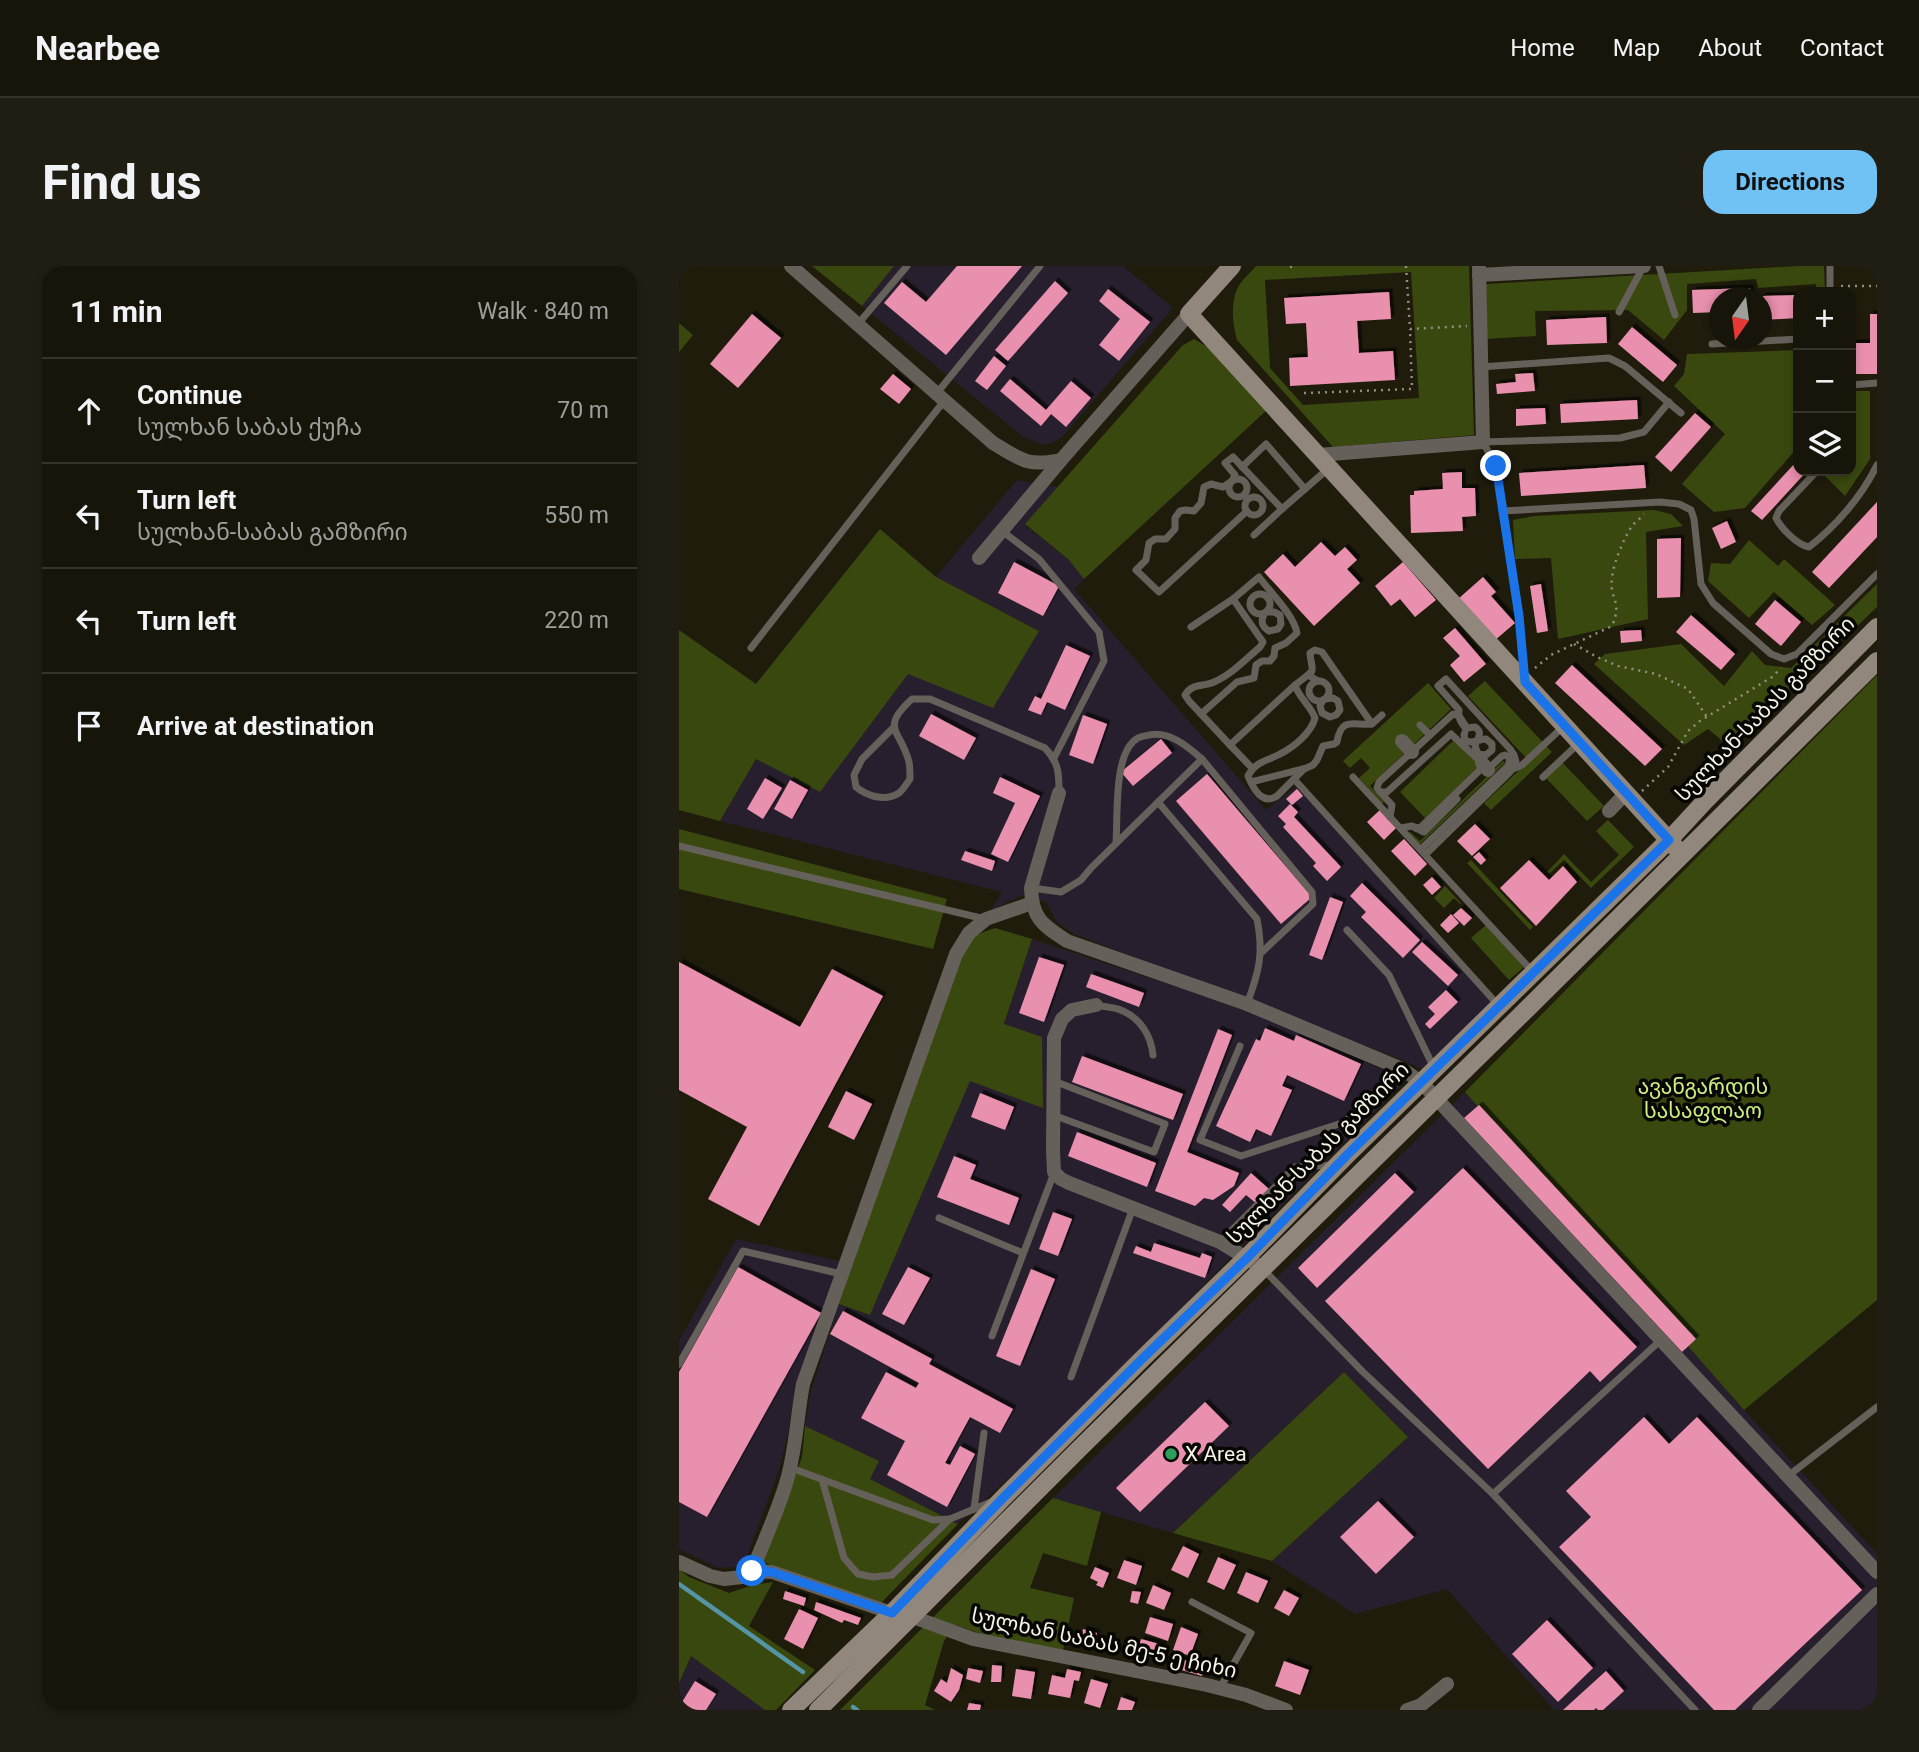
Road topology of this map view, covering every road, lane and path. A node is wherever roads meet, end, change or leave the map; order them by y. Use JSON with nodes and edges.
{"nodes":[{"id":1,"x":791,"y":266,"type":"edge"},
{"id":2,"x":908,"y":266,"type":"edge"},
{"id":3,"x":1039,"y":266,"type":"edge"},
{"id":4,"x":1232,"y":266,"type":"edge"},
{"id":5,"x":1297,"y":266,"type":"edge"},
{"id":6,"x":1406,"y":266,"type":"edge"},
{"id":7,"x":1644,"y":266,"type":"edge"},
{"id":8,"x":1658,"y":266,"type":"edge"},
{"id":9,"x":1830,"y":266,"type":"edge"},
{"id":10,"x":1290,"y":267,"type":"edge"},
{"id":11,"x":1479,"y":271,"type":"edge"},
{"id":12,"x":1877,"y":286,"type":"edge"},
{"id":13,"x":1831,"y":287,"type":"edge"},
{"id":14,"x":1856,"y":287,"type":"edge"},
{"id":15,"x":1619,"y":312,"type":"dead end"},
{"id":16,"x":1189,"y":314,"type":"junction"},
{"id":17,"x":1675,"y":315,"type":"dead end"},
{"id":18,"x":857,"y":324,"type":"junction"},
{"id":19,"x":1481,"y":325,"type":"junction"},
{"id":20,"x":1410,"y":329,"type":"junction"},
{"id":21,"x":1793,"y":339,"type":"edge"},
{"id":22,"x":1772,"y":341,"type":"edge"},
{"id":23,"x":1482,"y":366,"type":"junction"},
{"id":24,"x":1877,"y":383,"type":"edge"},
{"id":25,"x":1856,"y":385,"type":"edge"},
{"id":26,"x":1304,"y":393,"type":"dead end"},
{"id":27,"x":940,"y":397,"type":"junction"},
{"id":28,"x":1668,"y":402,"type":"junction"},
{"id":29,"x":1681,"y":413,"type":"dead end"},
{"id":30,"x":1483,"y":442,"type":"junction"},
{"id":31,"x":1061,"y":460,"type":"junction"},
{"id":32,"x":1324,"y":462,"type":"junction"},
{"id":33,"x":1877,"y":466,"type":"edge"},
{"id":34,"x":1242,"y":467,"type":"junction"},
{"id":35,"x":1812,"y":476,"type":"edge"},
{"id":36,"x":1305,"y":489,"type":"junction"},
{"id":37,"x":1651,"y":502,"type":"junction"},
{"id":38,"x":1282,"y":509,"type":"junction"},
{"id":39,"x":1247,"y":511,"type":"dead end"},
{"id":40,"x":1502,"y":511,"type":"junction"},
{"id":41,"x":1002,"y":531,"type":"junction"},
{"id":42,"x":1254,"y":535,"type":"dead end"},
{"id":43,"x":979,"y":558,"type":"dead end"},
{"id":44,"x":1877,"y":574,"type":"edge"},
{"id":45,"x":1246,"y":588,"type":"junction"},
{"id":46,"x":1253,"y":597,"type":"junction"},
{"id":47,"x":1233,"y":599,"type":"junction"},
{"id":48,"x":1191,"y":627,"type":"dead end"},
{"id":49,"x":1877,"y":627,"type":"edge"},
{"id":50,"x":1263,"y":642,"type":"junction"},
{"id":51,"x":1572,"y":643,"type":"junction"},
{"id":52,"x":1280,"y":645,"type":"junction"},
{"id":53,"x":751,"y":648,"type":"dead end"},
{"id":54,"x":1784,"y":659,"type":"junction"},
{"id":55,"x":1877,"y":661,"type":"edge"},
{"id":56,"x":1308,"y":675,"type":"junction"},
{"id":57,"x":1318,"y":681,"type":"junction"},
{"id":58,"x":1525,"y":682,"type":"junction"},
{"id":59,"x":1295,"y":685,"type":"junction"},
{"id":60,"x":1201,"y":715,"type":"junction"},
{"id":61,"x":1382,"y":715,"type":"dead end"},
{"id":62,"x":1458,"y":715,"type":"junction"},
{"id":63,"x":1707,"y":717,"type":"junction"},
{"id":64,"x":1372,"y":724,"type":"junction"},
{"id":65,"x":1420,"y":725,"type":"dead end"},
{"id":66,"x":1565,"y":726,"type":"junction"},
{"id":67,"x":893,"y":728,"type":"junction"},
{"id":68,"x":1430,"y":735,"type":"junction"},
{"id":69,"x":1477,"y":741,"type":"dead end"},
{"id":70,"x":1580,"y":742,"type":"junction"},
{"id":71,"x":1230,"y":745,"type":"junction"},
{"id":72,"x":1054,"y":758,"type":"junction"},
{"id":73,"x":1202,"y":759,"type":"junction"},
{"id":74,"x":1485,"y":766,"type":"junction"},
{"id":75,"x":1252,"y":768,"type":"junction"},
{"id":76,"x":1304,"y":769,"type":"junction"},
{"id":77,"x":1513,"y":769,"type":"junction"},
{"id":78,"x":1543,"y":777,"type":"dead end"},
{"id":79,"x":1353,"y":778,"type":"dead end"},
{"id":80,"x":1294,"y":779,"type":"junction"},
{"id":81,"x":1251,"y":782,"type":"junction"},
{"id":82,"x":1380,"y":792,"type":"junction"},
{"id":83,"x":1059,"y":793,"type":"joint"},
{"id":84,"x":1629,"y":796,"type":"junction"},
{"id":85,"x":1159,"y":802,"type":"junction"},
{"id":86,"x":1609,"y":811,"type":"dead end"},
{"id":87,"x":1462,"y":814,"type":"junction"},
{"id":88,"x":1390,"y":817,"type":"junction"},
{"id":89,"x":1401,"y":828,"type":"junction"},
{"id":90,"x":1669,"y":840,"type":"junction"},
{"id":91,"x":1117,"y":843,"type":"junction"},
{"id":92,"x":679,"y":846,"type":"edge"},
{"id":93,"x":1423,"y":852,"type":"junction"},
{"id":94,"x":1683,"y":855,"type":"junction"},
{"id":95,"x":1031,"y":896,"type":"junction"},
{"id":96,"x":986,"y":919,"type":"junction"},
{"id":97,"x":1347,"y":930,"type":"dead end"},
{"id":98,"x":1261,"y":953,"type":"junction"},
{"id":99,"x":1534,"y":973,"type":"junction"},
{"id":100,"x":1247,"y":1004,"type":"junction"},
{"id":101,"x":1096,"y":1006,"type":"joint"},
{"id":102,"x":1500,"y":1006,"type":"junction"},
{"id":103,"x":1240,"y":1046,"type":"dead end"},
{"id":104,"x":1153,"y":1055,"type":"dead end"},
{"id":105,"x":1435,"y":1068,"type":"junction"},
{"id":106,"x":1402,"y":1069,"type":"junction"},
{"id":107,"x":1053,"y":1081,"type":"junction"},
{"id":108,"x":1422,"y":1082,"type":"junction"},
{"id":109,"x":1437,"y":1098,"type":"junction"},
{"id":110,"x":1053,"y":1115,"type":"junction"},
{"id":111,"x":1337,"y":1165,"type":"junction"},
{"id":112,"x":1055,"y":1171,"type":"junction"},
{"id":113,"x":1133,"y":1208,"type":"junction"},
{"id":114,"x":939,"y":1218,"type":"dead end"},
{"id":115,"x":1220,"y":1242,"type":"junction"},
{"id":116,"x":1023,"y":1253,"type":"junction"},
{"id":117,"x":1247,"y":1258,"type":"junction"},
{"id":118,"x":1264,"y":1269,"type":"junction"},
{"id":119,"x":842,"y":1275,"type":"junction"},
{"id":120,"x":992,"y":1336,"type":"dead end"},
{"id":121,"x":1662,"y":1339,"type":"junction"},
{"id":122,"x":679,"y":1364,"type":"edge"},
{"id":123,"x":1071,"y":1377,"type":"dead end"},
{"id":124,"x":1877,"y":1407,"type":"edge"},
{"id":125,"x":983,"y":1433,"type":"dead end"},
{"id":126,"x":790,"y":1468,"type":"junction"},
{"id":127,"x":1788,"y":1476,"type":"junction"},
{"id":128,"x":821,"y":1479,"type":"junction"},
{"id":129,"x":1493,"y":1494,"type":"junction"},
{"id":130,"x":1004,"y":1497,"type":"junction"},
{"id":131,"x":974,"y":1509,"type":"junction"},
{"id":132,"x":950,"y":1519,"type":"junction"},
{"id":133,"x":679,"y":1562,"type":"edge"},
{"id":134,"x":752,"y":1571,"type":"junction"},
{"id":135,"x":1877,"y":1572,"type":"edge"},
{"id":136,"x":1877,"y":1594,"type":"edge"},
{"id":137,"x":1192,"y":1602,"type":"dead end"},
{"id":138,"x":892,"y":1613,"type":"junction"},
{"id":139,"x":912,"y":1617,"type":"junction"},
{"id":140,"x":1447,"y":1684,"type":"dead end"},
{"id":141,"x":1220,"y":1688,"type":"junction"},
{"id":142,"x":805,"y":1696,"type":"junction"},
{"id":143,"x":820,"y":1709,"type":"edge"},
{"id":144,"x":791,"y":1710,"type":"edge"},
{"id":145,"x":1286,"y":1710,"type":"edge"},
{"id":146,"x":1407,"y":1710,"type":"edge"},
{"id":147,"x":1695,"y":1710,"type":"edge"},
{"id":148,"x":1759,"y":1710,"type":"edge"}],
"edges":[{"from":1,"to":18,"type":"street"},
{"from":2,"to":18,"type":"lane"},
{"from":3,"to":27,"type":"lane"},
{"from":4,"to":16,"type":"main road"},
{"from":5,"to":10,"type":"path"},
{"from":6,"to":20,"type":"path"},
{"from":7,"to":11,"type":"street"},
{"from":7,"to":15,"type":"lane"},
{"from":8,"to":17,"type":"lane"},
{"from":9,"to":13,"type":"lane"},
{"from":11,"to":19,"type":"street"},
{"from":12,"to":14,"type":"path"},
{"from":16,"to":31,"type":"street"},
{"from":16,"to":32,"type":"main road"},
{"from":18,"to":27,"type":"street"},
{"from":19,"to":20,"type":"path"},
{"from":19,"to":23,"type":"street"},
{"from":20,"to":26,"type":"path"},
{"from":21,"to":22,"type":"lane"},
{"from":23,"to":28,"type":"lane"},
{"from":23,"to":30,"type":"street"},
{"from":24,"to":25,"type":"lane"},
{"from":27,"to":31,"type":"street"},
{"from":27,"to":53,"type":"lane"},
{"from":28,"to":29,"type":"lane"},
{"from":28,"to":30,"type":"lane"},
{"from":30,"to":32,"type":"street"},
{"from":30,"to":40,"type":"lane"},
{"from":31,"to":41,"type":"street"},
{"from":32,"to":36,"type":"lane"},
{"from":32,"to":58,"type":"main road"},
{"from":33,"to":35,"type":"lane"},
{"from":34,"to":36,"type":"lane"},
{"from":34,"to":38,"type":"lane"},
{"from":34,"to":39,"type":"lane"},
{"from":36,"to":38,"type":"lane"},
{"from":37,"to":40,"type":"lane"},
{"from":37,"to":51,"type":"path"},
{"from":37,"to":54,"type":"lane"},
{"from":38,"to":42,"type":"lane"},
{"from":40,"to":58,"type":"lane"},
{"from":41,"to":43,"type":"street"},
{"from":41,"to":72,"type":"lane"},
{"from":44,"to":54,"type":"lane"},
{"from":45,"to":46,"type":"lane"},
{"from":45,"to":47,"type":"lane"},
{"from":45,"to":52,"type":"lane"},
{"from":46,"to":46,"type":"lane"},
{"from":47,"to":48,"type":"lane"},
{"from":47,"to":50,"type":"lane"},
{"from":49,"to":90,"type":"main road","name":"სულხან-საბას გამზირი"},
{"from":50,"to":52,"type":"lane"},
{"from":50,"to":60,"type":"lane"},
{"from":51,"to":58,"type":"path"},
{"from":51,"to":63,"type":"path"},
{"from":52,"to":60,"type":"lane"},
{"from":54,"to":63,"type":"path"},
{"from":55,"to":94,"type":"main road","name":"სულხან-საბას გამზირი"},
{"from":56,"to":57,"type":"lane"},
{"from":56,"to":59,"type":"lane"},
{"from":56,"to":64,"type":"lane"},
{"from":57,"to":57,"type":"lane"},
{"from":58,"to":66,"type":"main road"},
{"from":59,"to":71,"type":"lane"},
{"from":59,"to":75,"type":"lane"},
{"from":60,"to":71,"type":"lane"},
{"from":61,"to":64,"type":"lane"},
{"from":62,"to":68,"type":"lane"},
{"from":62,"to":69,"type":"lane"},
{"from":62,"to":77,"type":"lane"},
{"from":63,"to":84,"type":"path"},
{"from":64,"to":76,"type":"lane"},
{"from":65,"to":68,"type":"lane"},
{"from":66,"to":70,"type":"main road"},
{"from":66,"to":77,"type":"lane"},
{"from":67,"to":67,"type":"lane"},
{"from":67,"to":72,"type":"lane"},
{"from":68,"to":82,"type":"lane"},
{"from":70,"to":78,"type":"lane"},
{"from":70,"to":84,"type":"main road"},
{"from":71,"to":75,"type":"lane"},
{"from":72,"to":83,"type":"lane"},
{"from":73,"to":85,"type":"lane"},
{"from":73,"to":91,"type":"lane"},
{"from":73,"to":98,"type":"lane"},
{"from":74,"to":82,"type":"lane"},
{"from":74,"to":87,"type":"lane"},
{"from":74,"to":89,"type":"lane"},
{"from":75,"to":81,"type":"lane"},
{"from":76,"to":80,"type":"lane"},
{"from":76,"to":81,"type":"lane"},
{"from":77,"to":87,"type":"lane"},
{"from":79,"to":88,"type":"lane"},
{"from":80,"to":81,"type":"lane"},
{"from":80,"to":102,"type":"lane"},
{"from":82,"to":88,"type":"lane"},
{"from":83,"to":95,"type":"street"},
{"from":84,"to":86,"type":"street"},
{"from":84,"to":90,"type":"main road"},
{"from":85,"to":91,"type":"lane"},
{"from":85,"to":98,"type":"lane"},
{"from":87,"to":93,"type":"lane"},
{"from":88,"to":89,"type":"lane"},
{"from":89,"to":93,"type":"lane"},
{"from":90,"to":94,"type":"main road"},
{"from":90,"to":99,"type":"main road","name":"სულხან-საბას გამზირი"},
{"from":91,"to":95,"type":"lane"},
{"from":92,"to":96,"type":"lane"},
{"from":93,"to":99,"type":"lane"},
{"from":94,"to":109,"type":"main road","name":"სულხან-საბას გამზირი"},
{"from":95,"to":96,"type":"street"},
{"from":95,"to":100,"type":"street"},
{"from":96,"to":119,"type":"street"},
{"from":97,"to":105,"type":"lane"},
{"from":98,"to":100,"type":"lane"},
{"from":99,"to":102,"type":"main road","name":"სულხან-საბას გამზირი"},
{"from":100,"to":106,"type":"street"},
{"from":101,"to":104,"type":"lane"},
{"from":101,"to":107,"type":"street"},
{"from":102,"to":105,"type":"main road","name":"სულხან-საბას გამზირი"},
{"from":103,"to":106,"type":"lane"},
{"from":105,"to":108,"type":"main road","name":"სულხან-საბას გამზირი"},
{"from":106,"to":108,"type":"street"},
{"from":107,"to":110,"type":"street"},
{"from":107,"to":110,"type":"lane"},
{"from":108,"to":109,"type":"street"},
{"from":108,"to":111,"type":"main road","name":"სულხან-საბას გამზირი"},
{"from":109,"to":118,"type":"main road","name":"სულხან-საბას გამზირი"},
{"from":109,"to":121,"type":"street"},
{"from":110,"to":112,"type":"street"},
{"from":111,"to":115,"type":"lane"},
{"from":111,"to":117,"type":"main road","name":"სულხან-საბას გამზირი"},
{"from":112,"to":113,"type":"street"},
{"from":112,"to":116,"type":"lane"},
{"from":113,"to":115,"type":"street"},
{"from":113,"to":123,"type":"lane"},
{"from":114,"to":116,"type":"lane"},
{"from":115,"to":117,"type":"street"},
{"from":116,"to":120,"type":"lane"},
{"from":117,"to":118,"type":"street"},
{"from":117,"to":130,"type":"main road","name":"სულხან-საბას გამზირი"},
{"from":118,"to":129,"type":"lane"},
{"from":118,"to":139,"type":"main road","name":"სულხან-საბას გამზირი"},
{"from":119,"to":122,"type":"lane"},
{"from":119,"to":126,"type":"street"},
{"from":121,"to":127,"type":"street"},
{"from":121,"to":129,"type":"lane"},
{"from":124,"to":127,"type":"lane"},
{"from":125,"to":131,"type":"lane"},
{"from":126,"to":128,"type":"lane"},
{"from":126,"to":134,"type":"street"},
{"from":127,"to":135,"type":"street"},
{"from":128,"to":132,"type":"lane"},
{"from":128,"to":132,"type":"lane"},
{"from":129,"to":147,"type":"lane"},
{"from":130,"to":131,"type":"lane"},
{"from":130,"to":138,"type":"main road","name":"სულხან-საბას გამზირი"},
{"from":131,"to":132,"type":"lane"},
{"from":133,"to":134,"type":"street"},
{"from":134,"to":138,"type":"street","name":"სულხან საბას მე-5 ე ჩიხი"},
{"from":136,"to":148,"type":"street"},
{"from":137,"to":141,"type":"lane"},
{"from":138,"to":139,"type":"street","name":"სულხან საბას მე-5 ე ჩიხი"},
{"from":138,"to":142,"type":"main road","name":"სულხან-საბას გამზირი"},
{"from":139,"to":141,"type":"street","name":"სულხან საბას მე-5 ე ჩიხი"},
{"from":139,"to":143,"type":"main road","name":"სულხან-საბას გამზირი"},
{"from":140,"to":146,"type":"street"},
{"from":141,"to":145,"type":"street","name":"სულხან საბას მე-5 ე ჩიხი"},
{"from":142,"to":143,"type":"street"},
{"from":142,"to":144,"type":"main road","name":"სულხან-საბას გამზირი"}]}
